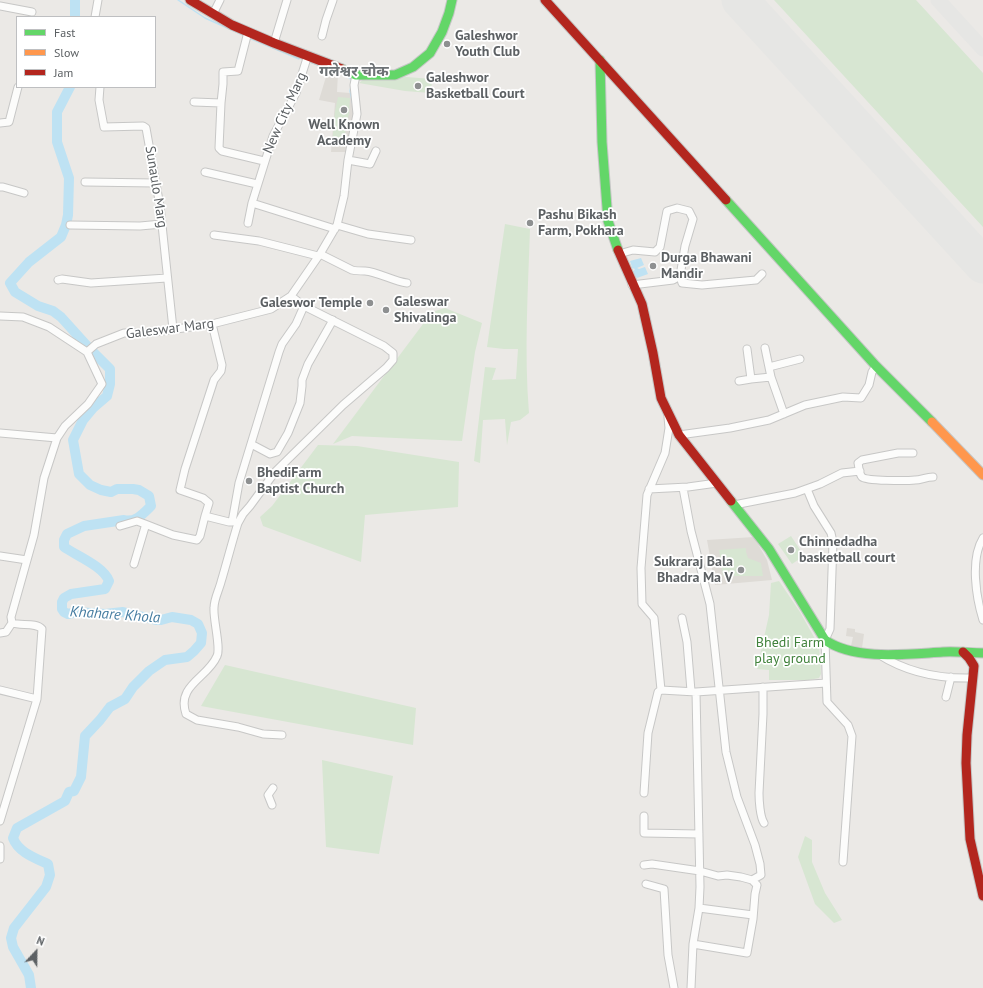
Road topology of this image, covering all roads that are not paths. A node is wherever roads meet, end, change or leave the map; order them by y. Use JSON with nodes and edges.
{"nodes":[{"id":1,"x":98,"y":0,"type":"edge"},
{"id":2,"x":190,"y":0,"type":"edge"},
{"id":3,"x":220,"y":0,"type":"edge"},
{"id":4,"x":287,"y":0,"type":"edge"},
{"id":5,"x":333,"y":0,"type":"edge"},
{"id":6,"x":452,"y":0,"type":"edge"},
{"id":7,"x":544,"y":0,"type":"edge"},
{"id":8,"x":0,"y":6,"type":"edge"},
{"id":9,"x":32,"y":12,"type":"dead end"},
{"id":10,"x":213,"y":14,"type":"junction"},
{"id":11,"x":95,"y":16,"type":"edge"},
{"id":12,"x":248,"y":32,"type":"junction"},
{"id":13,"x":322,"y":36,"type":"dead end"},
{"id":14,"x":274,"y":43,"type":"junction"},
{"id":15,"x":308,"y":55,"type":"junction"},
{"id":16,"x":600,"y":60,"type":"junction"},
{"id":17,"x":356,"y":76,"type":"junction"},
{"id":18,"x":18,"y":88,"type":"edge"},
{"id":19,"x":100,"y":88,"type":"edge"},
{"id":20,"x":194,"y":102,"type":"dead end"},
{"id":21,"x":221,"y":103,"type":"junction"},
{"id":22,"x":0,"y":123,"type":"edge"},
{"id":23,"x":376,"y":151,"type":"dead end"},
{"id":24,"x":348,"y":160,"type":"junction"},
{"id":25,"x":264,"y":161,"type":"junction"},
{"id":26,"x":205,"y":172,"type":"dead end"},
{"id":27,"x":85,"y":182,"type":"dead end"},
{"id":28,"x":155,"y":183,"type":"junction"},
{"id":29,"x":257,"y":184,"type":"junction"},
{"id":30,"x":0,"y":187,"type":"edge"},
{"id":31,"x":24,"y":193,"type":"dead end"},
{"id":32,"x":252,"y":203,"type":"junction"},
{"id":33,"x":248,"y":223,"type":"dead end"},
{"id":34,"x":162,"y":224,"type":"junction"},
{"id":35,"x":70,"y":225,"type":"dead end"},
{"id":36,"x":336,"y":227,"type":"junction"},
{"id":37,"x":214,"y":235,"type":"dead end"},
{"id":38,"x":412,"y":240,"type":"dead end"},
{"id":39,"x":619,"y":254,"type":"junction"},
{"id":40,"x":319,"y":255,"type":"junction"},
{"id":41,"x":762,"y":274,"type":"dead end"},
{"id":42,"x":680,"y":276,"type":"junction"},
{"id":43,"x":167,"y":278,"type":"junction"},
{"id":44,"x":58,"y":280,"type":"dead end"},
{"id":45,"x":406,"y":283,"type":"dead end"},
{"id":46,"x":632,"y":285,"type":"junction"},
{"id":47,"x":291,"y":296,"type":"junction"},
{"id":48,"x":304,"y":306,"type":"junction"},
{"id":49,"x":0,"y":316,"type":"edge"},
{"id":50,"x":333,"y":320,"type":"junction"},
{"id":51,"x":212,"y":324,"type":"junction"},
{"id":52,"x":173,"y":329,"type":"junction"},
{"id":53,"x":765,"y":348,"type":"dead end"},
{"id":54,"x":747,"y":349,"type":"dead end"},
{"id":55,"x":87,"y":352,"type":"junction"},
{"id":56,"x":800,"y":360,"type":"dead end"},
{"id":57,"x":876,"y":366,"type":"junction"},
{"id":58,"x":769,"y":367,"type":"junction"},
{"id":59,"x":771,"y":377,"type":"junction"},
{"id":60,"x":751,"y":379,"type":"junction"},
{"id":61,"x":739,"y":381,"type":"dead end"},
{"id":62,"x":784,"y":414,"type":"junction"},
{"id":63,"x":668,"y":415,"type":"junction"},
{"id":64,"x":0,"y":433,"type":"edge"},
{"id":65,"x":680,"y":435,"type":"junction"},
{"id":66,"x":57,"y":438,"type":"junction"},
{"id":67,"x":251,"y":444,"type":"junction"},
{"id":68,"x":913,"y":453,"type":"dead end"},
{"id":69,"x":860,"y":471,"type":"junction"},
{"id":70,"x":983,"y":475,"type":"edge"},
{"id":71,"x":933,"y":477,"type":"dead end"},
{"id":72,"x":717,"y":483,"type":"junction"},
{"id":73,"x":649,"y":488,"type":"junction"},
{"id":74,"x":683,"y":488,"type":"junction"},
{"id":75,"x":807,"y":489,"type":"junction"},
{"id":76,"x":734,"y":505,"type":"junction"},
{"id":77,"x":205,"y":516,"type":"junction"},
{"id":78,"x":145,"y":524,"type":"junction"},
{"id":79,"x":120,"y":526,"type":"dead end"},
{"id":80,"x":983,"y":538,"type":"edge"},
{"id":81,"x":0,"y":556,"type":"edge"},
{"id":82,"x":27,"y":560,"type":"junction"},
{"id":83,"x":134,"y":564,"type":"dead end"},
{"id":84,"x":682,"y":618,"type":"dead end"},
{"id":85,"x":983,"y":620,"type":"edge"},
{"id":86,"x":12,"y":623,"type":"junction"},
{"id":87,"x":0,"y":633,"type":"edge"},
{"id":88,"x":825,"y":640,"type":"junction"},
{"id":89,"x":962,"y":652,"type":"junction"},
{"id":90,"x":983,"y":653,"type":"edge"},
{"id":91,"x":878,"y":654,"type":"junction"},
{"id":92,"x":951,"y":677,"type":"junction"},
{"id":93,"x":973,"y":678,"type":"junction"},
{"id":94,"x":826,"y":683,"type":"junction"},
{"id":95,"x":763,"y":687,"type":"junction"},
{"id":96,"x":0,"y":690,"type":"edge"},
{"id":97,"x":661,"y":690,"type":"junction"},
{"id":98,"x":719,"y":690,"type":"junction"},
{"id":99,"x":694,"y":692,"type":"junction"},
{"id":100,"x":946,"y":697,"type":"dead end"},
{"id":101,"x":37,"y":699,"type":"junction"},
{"id":102,"x":282,"y":735,"type":"dead end"},
{"id":103,"x":272,"y":788,"type":"dead end"},
{"id":104,"x":644,"y":792,"type":"dead end"},
{"id":105,"x":272,"y":805,"type":"dead end"},
{"id":106,"x":644,"y":816,"type":"dead end"},
{"id":107,"x":0,"y":821,"type":"edge"},
{"id":108,"x":764,"y":823,"type":"dead end"},
{"id":109,"x":699,"y":834,"type":"junction"},
{"id":110,"x":0,"y":846,"type":"edge"},
{"id":111,"x":0,"y":859,"type":"edge"},
{"id":112,"x":843,"y":862,"type":"dead end"},
{"id":113,"x":644,"y":865,"type":"dead end"},
{"id":114,"x":700,"y":870,"type":"junction"},
{"id":115,"x":752,"y":880,"type":"junction"},
{"id":116,"x":646,"y":884,"type":"dead end"},
{"id":117,"x":983,"y":896,"type":"edge"},
{"id":118,"x":700,"y":908,"type":"junction"},
{"id":119,"x":754,"y":915,"type":"junction"},
{"id":120,"x":693,"y":944,"type":"junction"},
{"id":121,"x":674,"y":988,"type":"edge"},
{"id":122,"x":691,"y":988,"type":"edge"}],
"edges":[{"from":1,"to":11,"type":"street"},
{"from":2,"to":10,"type":"street"},
{"from":3,"to":10,"type":"street"},
{"from":4,"to":14,"type":"street"},
{"from":5,"to":13,"type":"street"},
{"from":6,"to":17,"type":"street"},
{"from":7,"to":16,"type":"street"},
{"from":8,"to":9,"type":"street"},
{"from":10,"to":12,"type":"street"},
{"from":12,"to":14,"type":"street"},
{"from":12,"to":21,"type":"street"},
{"from":14,"to":15,"type":"street"},
{"from":15,"to":17,"type":"street"},
{"from":15,"to":25,"type":"street","name":"New City Marg"},
{"from":16,"to":39,"type":"street"},
{"from":16,"to":57,"type":"street"},
{"from":17,"to":24,"type":"street","name":"Galeswar Marg"},
{"from":18,"to":22,"type":"street"},
{"from":19,"to":28,"type":"street","name":"Sunaulo Marg"},
{"from":20,"to":21,"type":"street"},
{"from":21,"to":25,"type":"street"},
{"from":23,"to":24,"type":"street"},
{"from":24,"to":36,"type":"street","name":"Galeswar Marg"},
{"from":25,"to":29,"type":"street","name":"New City Marg"},
{"from":26,"to":29,"type":"street"},
{"from":27,"to":28,"type":"street"},
{"from":28,"to":34,"type":"street","name":"Sunaulo Marg"},
{"from":29,"to":32,"type":"street","name":"New City Marg"},
{"from":30,"to":31,"type":"street"},
{"from":32,"to":33,"type":"street","name":"New City Marg"},
{"from":32,"to":36,"type":"street"},
{"from":34,"to":35,"type":"street"},
{"from":34,"to":43,"type":"street","name":"Sunaulo Marg"},
{"from":36,"to":38,"type":"street"},
{"from":36,"to":40,"type":"street","name":"Galeswar Marg"},
{"from":37,"to":40,"type":"street"},
{"from":39,"to":42,"type":"street"},
{"from":39,"to":46,"type":"street"},
{"from":40,"to":45,"type":"street"},
{"from":40,"to":47,"type":"street","name":"Galeswar Marg"},
{"from":41,"to":42,"type":"street"},
{"from":42,"to":46,"type":"street"},
{"from":43,"to":44,"type":"street"},
{"from":43,"to":52,"type":"street","name":"Sunaulo Marg"},
{"from":46,"to":63,"type":"street"},
{"from":47,"to":48,"type":"street"},
{"from":47,"to":51,"type":"street","name":"Galeswar Marg"},
{"from":48,"to":50,"type":"street"},
{"from":48,"to":67,"type":"street"},
{"from":49,"to":55,"type":"street"},
{"from":50,"to":67,"type":"street"},
{"from":50,"to":102,"type":"street"},
{"from":51,"to":52,"type":"street","name":"Galeswar Marg"},
{"from":51,"to":77,"type":"street"},
{"from":52,"to":55,"type":"street","name":"Galeswar Marg"},
{"from":53,"to":58,"type":"street"},
{"from":54,"to":60,"type":"street"},
{"from":55,"to":66,"type":"street"},
{"from":56,"to":58,"type":"street"},
{"from":57,"to":62,"type":"street"},
{"from":57,"to":70,"type":"street"},
{"from":58,"to":59,"type":"street"},
{"from":59,"to":60,"type":"street"},
{"from":59,"to":62,"type":"street"},
{"from":60,"to":61,"type":"street"},
{"from":62,"to":65,"type":"street"},
{"from":63,"to":65,"type":"street"},
{"from":63,"to":73,"type":"street"},
{"from":64,"to":66,"type":"street"},
{"from":65,"to":72,"type":"street"},
{"from":66,"to":82,"type":"street"},
{"from":67,"to":77,"type":"street"},
{"from":68,"to":69,"type":"street"},
{"from":69,"to":71,"type":"street"},
{"from":69,"to":75,"type":"street"},
{"from":72,"to":74,"type":"street"},
{"from":72,"to":76,"type":"street"},
{"from":73,"to":74,"type":"street"},
{"from":73,"to":97,"type":"street"},
{"from":74,"to":98,"type":"street"},
{"from":75,"to":76,"type":"street"},
{"from":75,"to":88,"type":"street"},
{"from":76,"to":88,"type":"street"},
{"from":77,"to":78,"type":"street"},
{"from":78,"to":79,"type":"street"},
{"from":78,"to":83,"type":"street"},
{"from":80,"to":85,"type":"street"},
{"from":81,"to":82,"type":"street"},
{"from":82,"to":86,"type":"street"},
{"from":84,"to":99,"type":"street"},
{"from":86,"to":87,"type":"street"},
{"from":86,"to":101,"type":"street"},
{"from":88,"to":91,"type":"street"},
{"from":88,"to":94,"type":"street"},
{"from":89,"to":90,"type":"street"},
{"from":89,"to":91,"type":"street"},
{"from":89,"to":93,"type":"street"},
{"from":91,"to":92,"type":"street"},
{"from":92,"to":93,"type":"street"},
{"from":92,"to":100,"type":"street"},
{"from":93,"to":117,"type":"street"},
{"from":94,"to":95,"type":"street"},
{"from":94,"to":112,"type":"street"},
{"from":95,"to":98,"type":"street"},
{"from":95,"to":108,"type":"street"},
{"from":96,"to":101,"type":"street"},
{"from":97,"to":99,"type":"street"},
{"from":97,"to":104,"type":"street"},
{"from":98,"to":99,"type":"street"},
{"from":98,"to":115,"type":"street"},
{"from":99,"to":109,"type":"street"},
{"from":101,"to":107,"type":"street"},
{"from":103,"to":105,"type":"street"},
{"from":106,"to":109,"type":"street"},
{"from":109,"to":114,"type":"street"},
{"from":110,"to":111,"type":"street"},
{"from":113,"to":114,"type":"street"},
{"from":114,"to":115,"type":"street"},
{"from":114,"to":118,"type":"street"},
{"from":115,"to":119,"type":"street"},
{"from":116,"to":121,"type":"street"},
{"from":118,"to":119,"type":"street"},
{"from":118,"to":120,"type":"street"},
{"from":119,"to":120,"type":"street"},
{"from":120,"to":122,"type":"street"}]}
